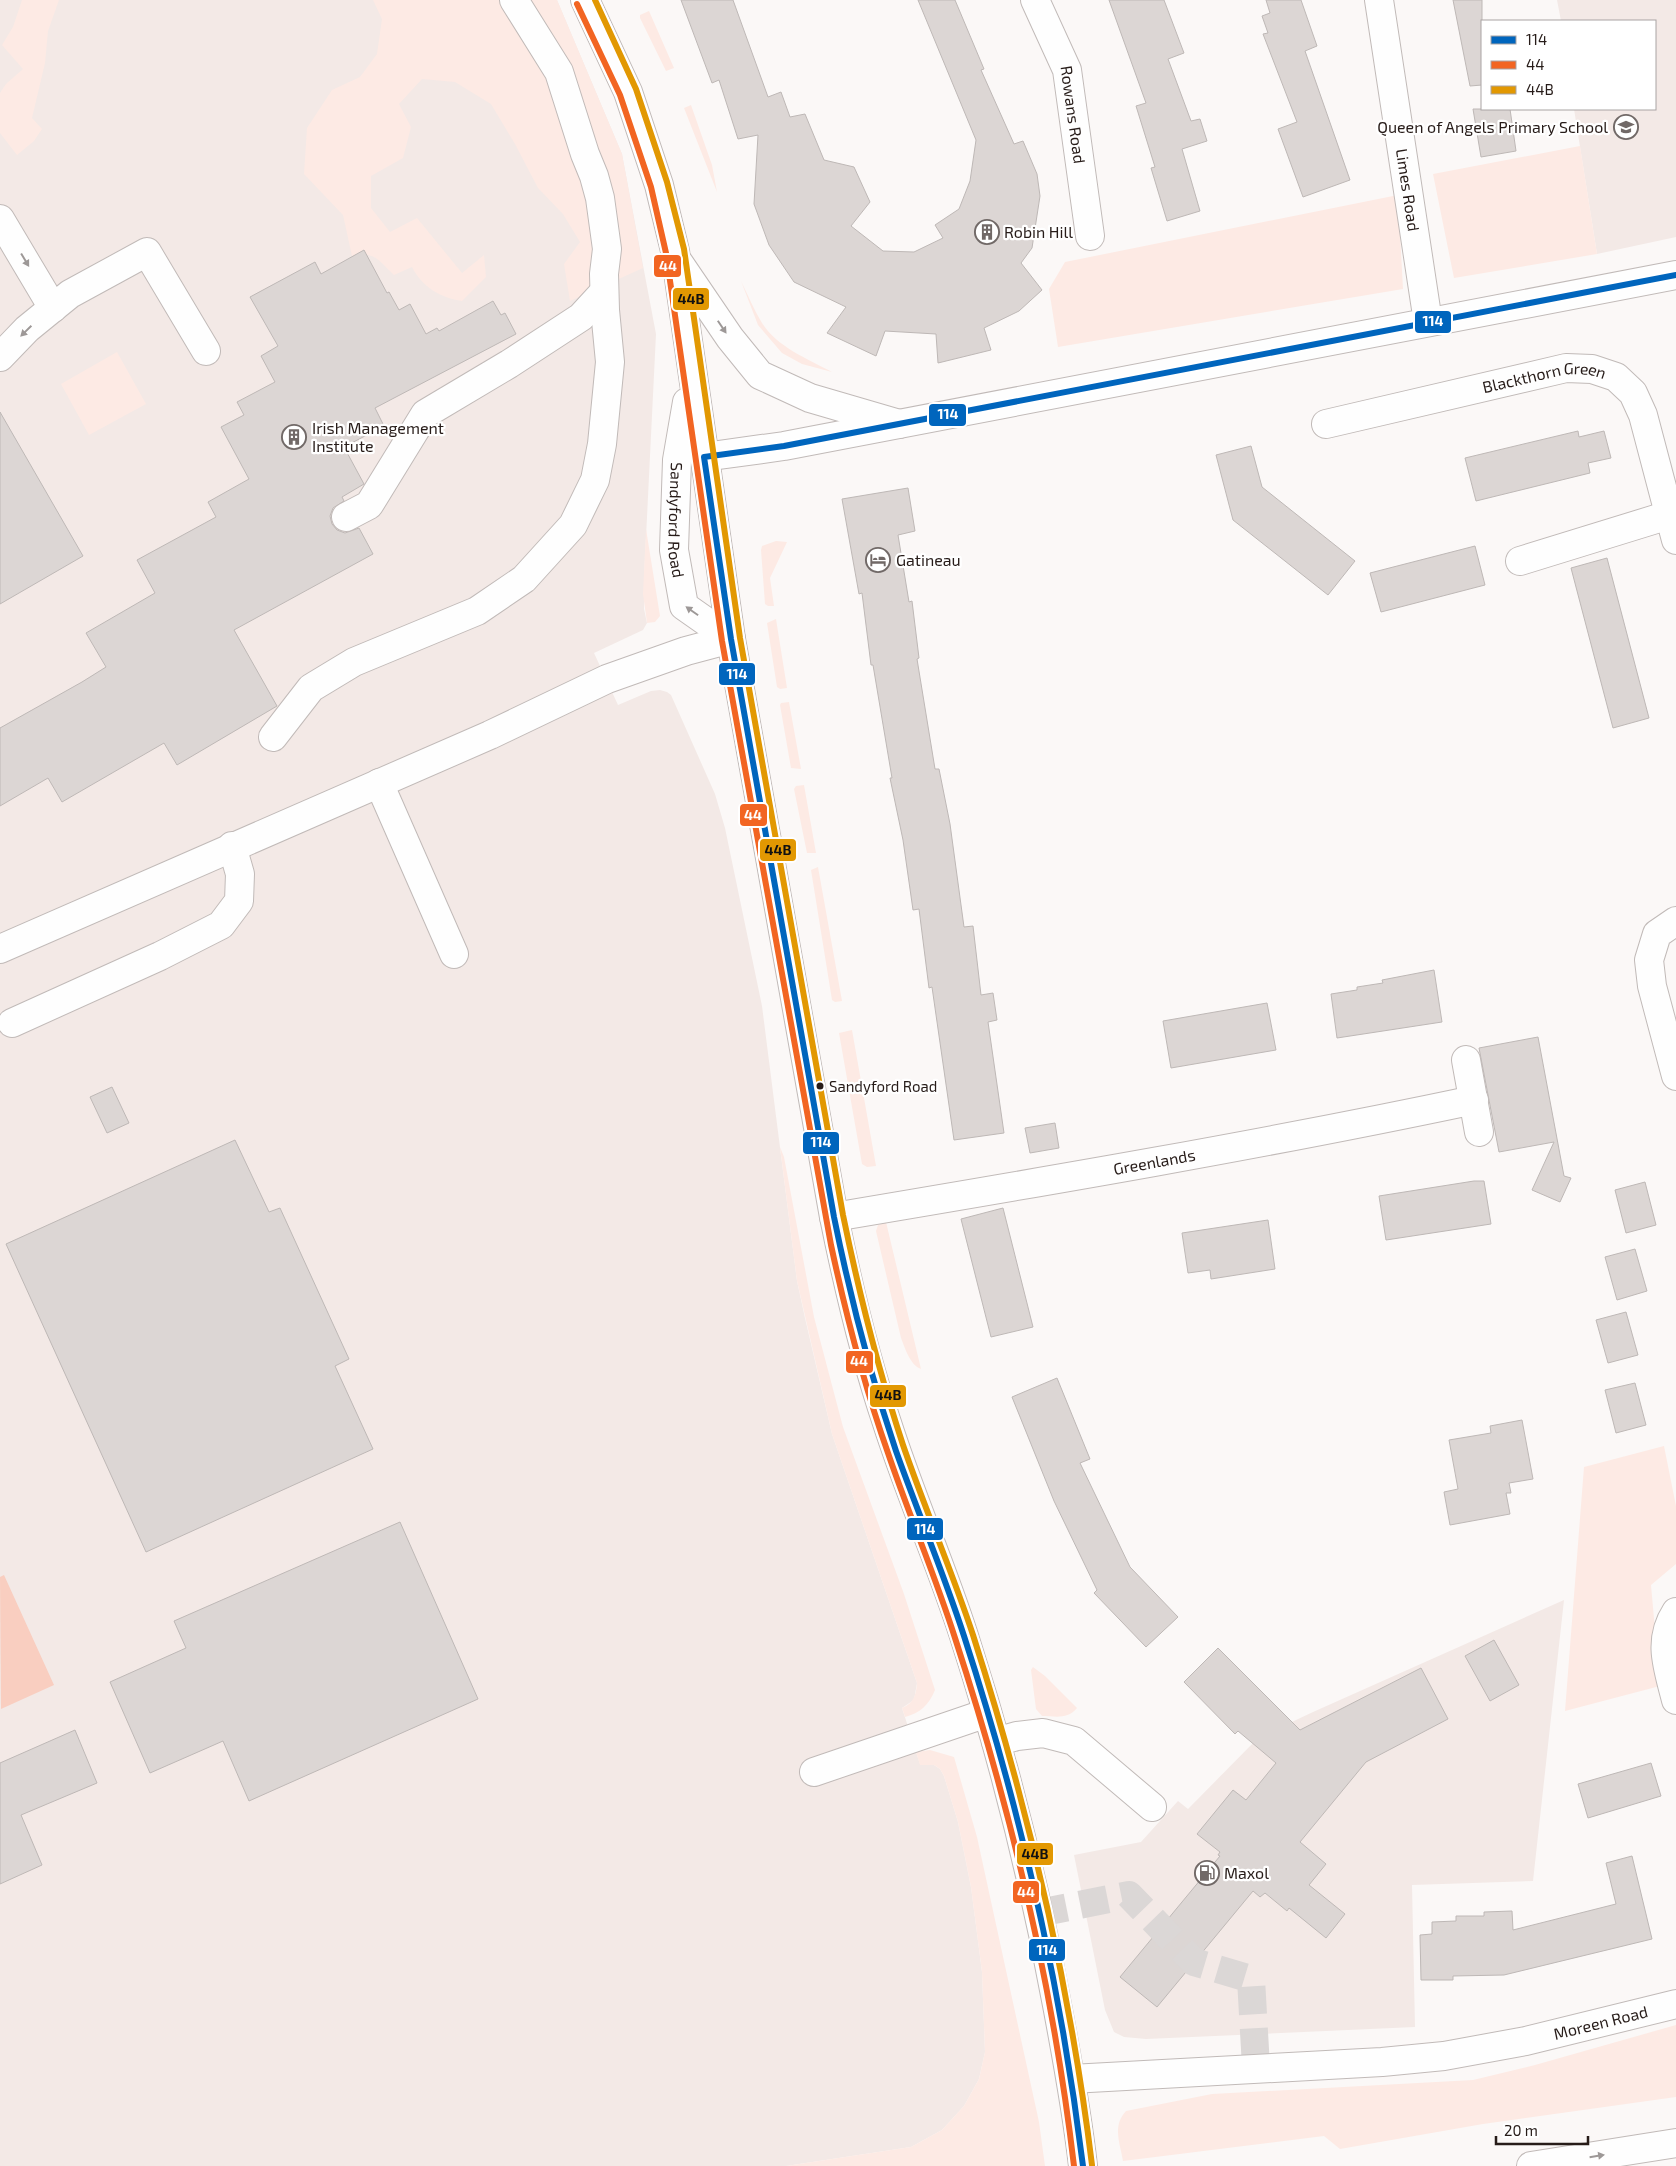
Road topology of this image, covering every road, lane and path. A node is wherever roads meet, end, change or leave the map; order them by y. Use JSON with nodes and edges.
{"nodes":[{"id":1,"x":514,"y":0,"type":"edge"},
{"id":2,"x":585,"y":0,"type":"edge"},
{"id":3,"x":1036,"y":0,"type":"edge"},
{"id":4,"x":1379,"y":0,"type":"edge"},
{"id":5,"x":0,"y":219,"type":"edge"},
{"id":6,"x":1090,"y":236,"type":"dead end"},
{"id":7,"x":676,"y":258,"type":"junction"},
{"id":8,"x":1676,"y":275,"type":"edge"},
{"id":9,"x":604,"y":292,"type":"junction"},
{"id":10,"x":54,"y":308,"type":"junction"},
{"id":11,"x":1428,"y":322,"type":"junction"},
{"id":12,"x":206,"y":351,"type":"dead end"},
{"id":13,"x":0,"y":357,"type":"edge"},
{"id":14,"x":692,"y":376,"type":"junction"},
{"id":15,"x":899,"y":424,"type":"junction"},
{"id":16,"x":1326,"y":424,"type":"dead end"},
{"id":17,"x":704,"y":458,"type":"junction"},
{"id":18,"x":346,"y":517,"type":"dead end"},
{"id":19,"x":1673,"y":527,"type":"edge"},
{"id":20,"x":1520,"y":561,"type":"dead end"},
{"id":21,"x":732,"y":639,"type":"junction"},
{"id":22,"x":273,"y":737,"type":"dead end"},
{"id":23,"x":379,"y":783,"type":"junction"},
{"id":24,"x":232,"y":846,"type":"junction"},
{"id":25,"x":1676,"y":921,"type":"edge"},
{"id":26,"x":0,"y":948,"type":"edge"},
{"id":27,"x":454,"y":954,"type":"dead end"},
{"id":28,"x":12,"y":1023,"type":"dead end"},
{"id":29,"x":1466,"y":1060,"type":"dead end"},
{"id":30,"x":1676,"y":1076,"type":"edge"},
{"id":31,"x":1474,"y":1100,"type":"junction"},
{"id":32,"x":1479,"y":1132,"type":"dead end"},
{"id":33,"x":834,"y":1217,"type":"junction"},
{"id":34,"x":1676,"y":1612,"type":"edge"},
{"id":35,"x":1676,"y":1700,"type":"edge"},
{"id":36,"x":987,"y":1713,"type":"junction"},
{"id":37,"x":996,"y":1742,"type":"junction"},
{"id":38,"x":814,"y":1772,"type":"dead end"},
{"id":39,"x":1152,"y":1807,"type":"dead end"},
{"id":40,"x":1676,"y":2004,"type":"edge"},
{"id":41,"x":1071,"y":2078,"type":"junction"},
{"id":42,"x":1676,"y":2143,"type":"edge"},
{"id":43,"x":1083,"y":2166,"type":"edge"},
{"id":44,"x":1531,"y":2166,"type":"edge"}],
"edges":[{"from":1,"to":9,"type":"street"},
{"from":2,"to":7,"type":"street","name":"Sandyford Road"},
{"from":3,"to":6,"type":"street","name":"Rowans Road"},
{"from":4,"to":11,"type":"street","name":"Limes Road"},
{"from":5,"to":10,"type":"street","one_way":true},
{"from":7,"to":14,"type":"street","name":"Sandyford Road"},
{"from":7,"to":15,"type":"street","one_way":true},
{"from":8,"to":11,"type":"street"},
{"from":9,"to":18,"type":"street"},
{"from":9,"to":22,"type":"street"},
{"from":10,"to":12,"type":"street"},
{"from":10,"to":13,"type":"street","one_way":true},
{"from":11,"to":15,"type":"street"},
{"from":14,"to":17,"type":"street","name":"Sandyford Road"},
{"from":21,"to":14,"type":"street","name":"Sandyford Road","one_way":true},
{"from":15,"to":17,"type":"street"},
{"from":16,"to":19,"type":"street","name":"Blackthorn Green"},
{"from":17,"to":21,"type":"street","name":"Sandyford Road"},
{"from":19,"to":20,"type":"street","name":"Blackthorn Green"},
{"from":21,"to":23,"type":"street"},
{"from":21,"to":33,"type":"street","name":"Sandyford Road"},
{"from":23,"to":24,"type":"street"},
{"from":23,"to":27,"type":"street"},
{"from":24,"to":26,"type":"street"},
{"from":24,"to":28,"type":"street"},
{"from":25,"to":30,"type":"street"},
{"from":29,"to":31,"type":"street"},
{"from":31,"to":32,"type":"street"},
{"from":31,"to":33,"type":"street","name":"Greenlands"},
{"from":33,"to":36,"type":"street","name":"Sandyford Road"},
{"from":34,"to":35,"type":"street"},
{"from":36,"to":37,"type":"street","name":"Sandyford Road"},
{"from":36,"to":38,"type":"street"},
{"from":37,"to":39,"type":"street"},
{"from":37,"to":41,"type":"street","name":"Sandyford Road"},
{"from":40,"to":41,"type":"street","name":"Moreen Road"},
{"from":41,"to":43,"type":"street","name":"Sandyford Road"},
{"from":44,"to":42,"type":"street","one_way":true}]}
